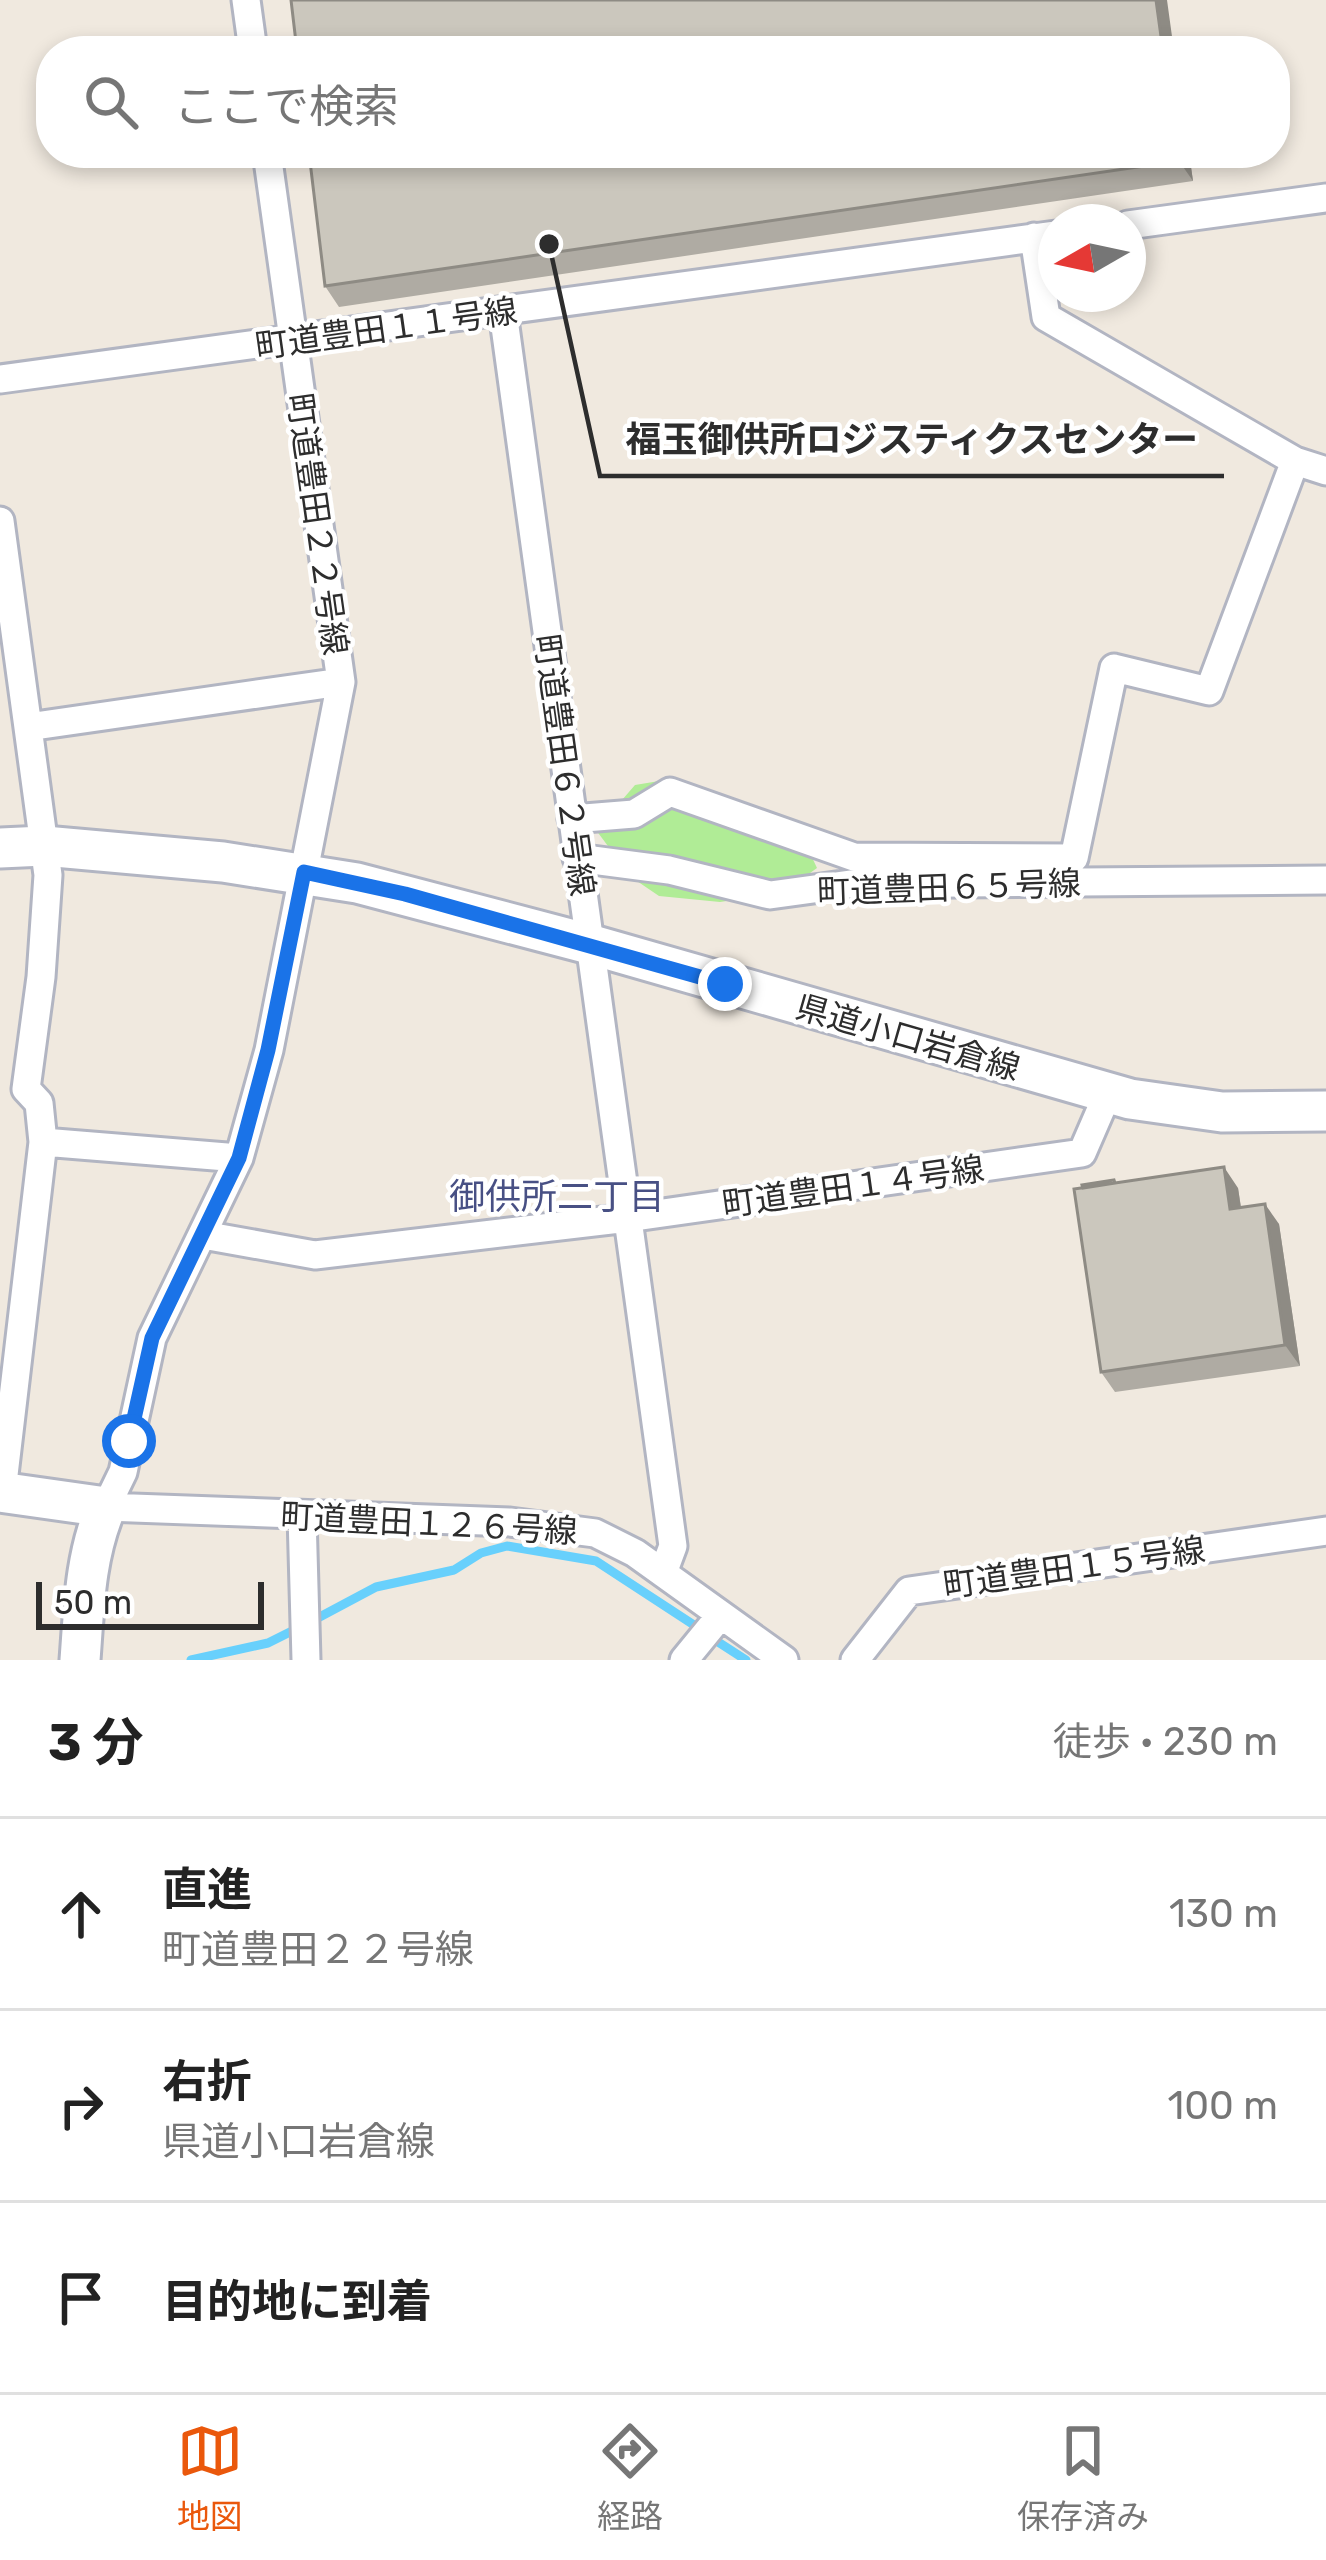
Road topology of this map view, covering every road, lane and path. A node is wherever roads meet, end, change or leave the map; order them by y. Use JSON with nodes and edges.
{"nodes":[{"id":1,"x":246,"y":0,"type":"edge"},
{"id":2,"x":251,"y":36,"type":"edge"},
{"id":3,"x":269,"y":168,"type":"edge"},
{"id":4,"x":1326,"y":197,"type":"edge"},
{"id":5,"x":1146,"y":222,"type":"edge"},
{"id":6,"x":1038,"y":237,"type":"edge"},
{"id":7,"x":502,"y":312,"type":"junction"},
{"id":8,"x":1046,"y":312,"type":"edge"},
{"id":9,"x":292,"y":341,"type":"junction"},
{"id":10,"x":0,"y":380,"type":"edge"},
{"id":11,"x":1295,"y":461,"type":"junction"},
{"id":12,"x":1326,"y":471,"type":"edge"},
{"id":13,"x":0,"y":521,"type":"edge"},
{"id":14,"x":340,"y":682,"type":"junction"},
{"id":15,"x":28,"y":728,"type":"junction"},
{"id":16,"x":572,"y":819,"type":"junction"},
{"id":17,"x":44,"y":846,"type":"junction"},
{"id":18,"x":0,"y":848,"type":"edge"},
{"id":19,"x":577,"y":858,"type":"junction"},
{"id":20,"x":1073,"y":871,"type":"junction"},
{"id":21,"x":304,"y":872,"type":"junction"},
{"id":22,"x":1326,"y":880,"type":"edge"},
{"id":23,"x":589,"y":944,"type":"junction"},
{"id":24,"x":13,"y":1086,"type":"edge"},
{"id":25,"x":1108,"y":1094,"type":"junction"},
{"id":26,"x":1326,"y":1111,"type":"edge"},
{"id":27,"x":43,"y":1142,"type":"junction"},
{"id":28,"x":239,"y":1158,"type":"junction"},
{"id":29,"x":628,"y":1218,"type":"junction"},
{"id":30,"x":203,"y":1235,"type":"junction"},
{"id":31,"x":1,"y":1492,"type":"edge"},
{"id":32,"x":106,"y":1507,"type":"junction"},
{"id":33,"x":302,"y":1515,"type":"junction"},
{"id":34,"x":1326,"y":1531,"type":"edge"},
{"id":35,"x":663,"y":1573,"type":"junction"},
{"id":36,"x":720,"y":1616,"type":"junction"},
{"id":37,"x":80,"y":1660,"type":"edge"},
{"id":38,"x":306,"y":1660,"type":"edge"},
{"id":39,"x":684,"y":1660,"type":"edge"},
{"id":40,"x":784,"y":1660,"type":"edge"},
{"id":41,"x":855,"y":1660,"type":"edge"}],
"edges":[{"from":1,"to":2,"type":"street"},
{"from":3,"to":9,"type":"street","name":"町道豊田２２号線"},
{"from":4,"to":5,"type":"street"},
{"from":6,"to":7,"type":"street","name":"町道豊田１１号線"},
{"from":7,"to":9,"type":"street","name":"町道豊田１１号線"},
{"from":7,"to":16,"type":"street","name":"町道豊田６２号線"},
{"from":8,"to":11,"type":"street"},
{"from":9,"to":10,"type":"street","name":"町道豊田１１号線"},
{"from":9,"to":14,"type":"street","name":"町道豊田２２号線"},
{"from":11,"to":12,"type":"street"},
{"from":11,"to":20,"type":"street"},
{"from":13,"to":15,"type":"street"},
{"from":14,"to":15,"type":"street"},
{"from":14,"to":21,"type":"street","name":"町道豊田２２号線"},
{"from":15,"to":17,"type":"street"},
{"from":16,"to":19,"type":"street","name":"町道豊田６２号線"},
{"from":16,"to":20,"type":"street"},
{"from":17,"to":18,"type":"main road","name":"県道小口岩倉線"},
{"from":17,"to":21,"type":"main road","name":"県道小口岩倉線"},
{"from":17,"to":24,"type":"street"},
{"from":19,"to":20,"type":"street","name":"町道豊田６５号線"},
{"from":19,"to":23,"type":"street","name":"町道豊田６２号線"},
{"from":20,"to":22,"type":"street","name":"町道豊田６５号線"},
{"from":21,"to":23,"type":"main road","name":"県道小口岩倉線"},
{"from":21,"to":28,"type":"street","name":"町道豊田２２号線"},
{"from":23,"to":25,"type":"main road","name":"県道小口岩倉線"},
{"from":23,"to":29,"type":"street","name":"町道豊田６２号線"},
{"from":24,"to":27,"type":"street"},
{"from":25,"to":26,"type":"main road","name":"県道小口岩倉線"},
{"from":25,"to":29,"type":"street","name":"町道豊田１４号線"},
{"from":27,"to":28,"type":"street"},
{"from":27,"to":31,"type":"street"},
{"from":28,"to":30,"type":"street","name":"町道豊田２２号線"},
{"from":29,"to":30,"type":"street","name":"町道豊田１４号線"},
{"from":29,"to":35,"type":"street","name":"町道豊田６２号線"},
{"from":30,"to":32,"type":"street","name":"町道豊田２２号線"},
{"from":31,"to":32,"type":"main road"},
{"from":32,"to":33,"type":"street","name":"町道豊田１２６号線"},
{"from":32,"to":37,"type":"main road"},
{"from":33,"to":35,"type":"street","name":"町道豊田１２６号線"},
{"from":33,"to":38,"type":"street"},
{"from":34,"to":41,"type":"street","name":"町道豊田１５号線"},
{"from":35,"to":36,"type":"street","name":"町道豊田１２６号線"},
{"from":36,"to":39,"type":"street"},
{"from":36,"to":40,"type":"street","name":"町道豊田１２６号線"}]}
